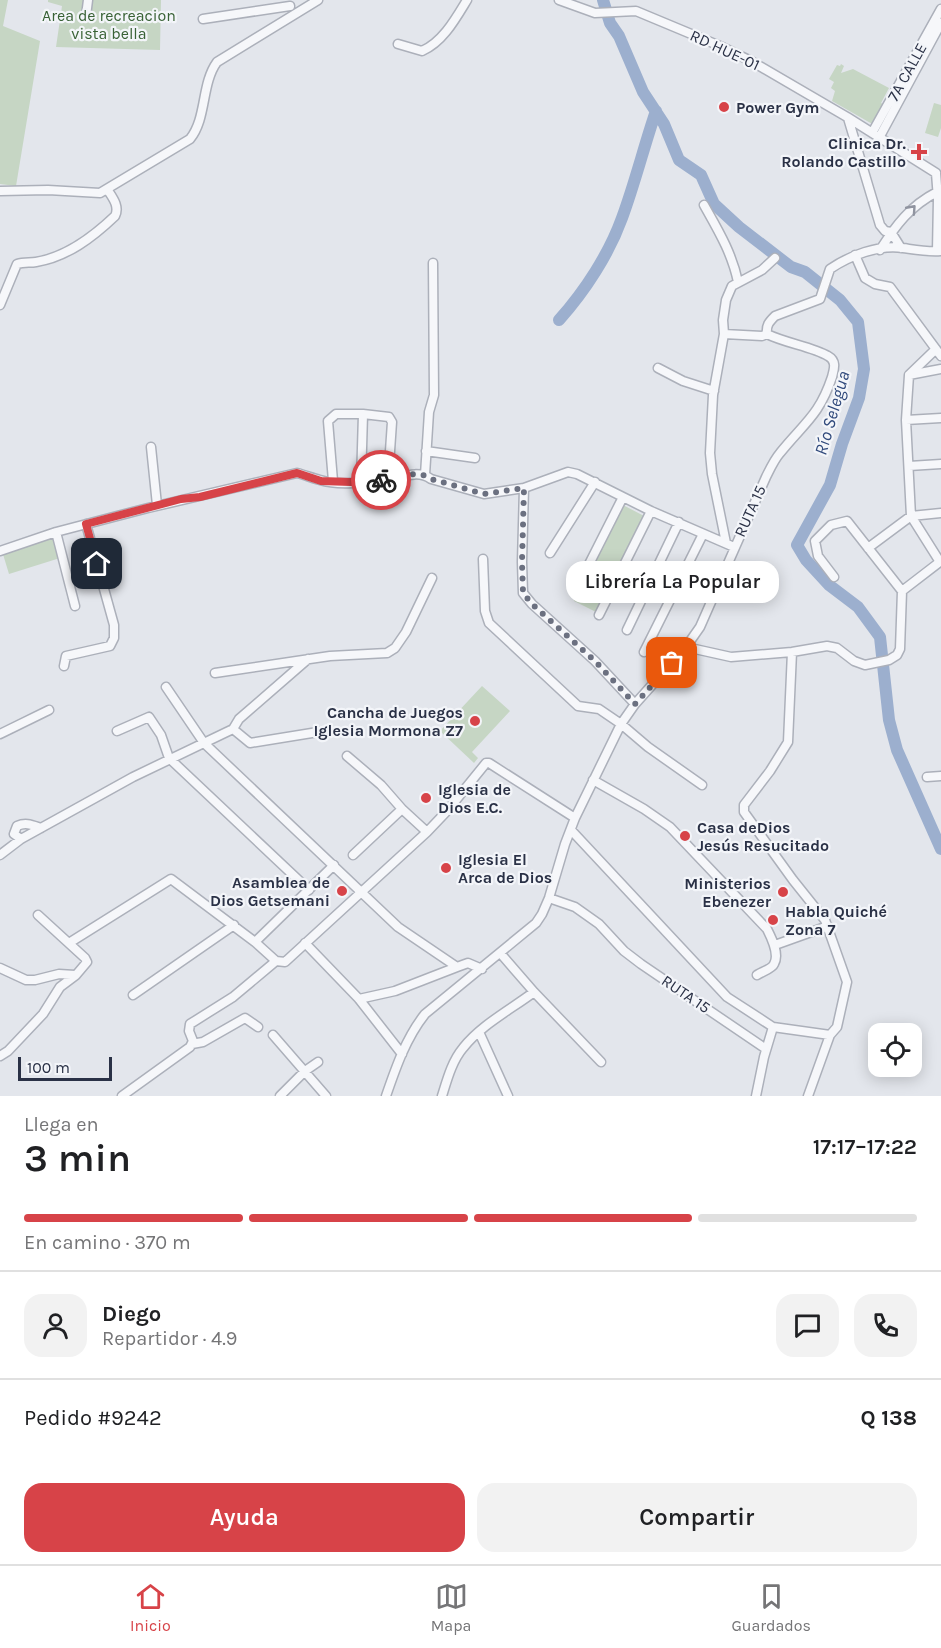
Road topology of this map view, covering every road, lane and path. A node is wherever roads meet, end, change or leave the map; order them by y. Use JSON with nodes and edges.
{"nodes":[{"id":1,"x":88,"y":0,"type":"edge"},
{"id":2,"x":318,"y":0,"type":"edge"},
{"id":3,"x":467,"y":0,"type":"edge"},
{"id":4,"x":559,"y":0,"type":"edge"},
{"id":5,"x":290,"y":7,"type":"edge"},
{"id":6,"x":941,"y":9,"type":"edge"},
{"id":7,"x":86,"y":16,"type":"dead end"},
{"id":8,"x":203,"y":19,"type":"dead end"},
{"id":9,"x":941,"y":23,"type":"edge"},
{"id":10,"x":398,"y":44,"type":"dead end"},
{"id":11,"x":848,"y":117,"type":"junction"},
{"id":12,"x":876,"y":136,"type":"junction"},
{"id":13,"x":938,"y":173,"type":"edge"},
{"id":14,"x":107,"y":189,"type":"junction"},
{"id":15,"x":0,"y":191,"type":"edge"},
{"id":16,"x":936,"y":192,"type":"junction"},
{"id":17,"x":704,"y":205,"type":"dead end"},
{"id":18,"x":891,"y":232,"type":"junction"},
{"id":19,"x":901,"y":248,"type":"junction"},
{"id":20,"x":880,"y":250,"type":"junction"},
{"id":21,"x":939,"y":251,"type":"edge"},
{"id":22,"x":855,"y":255,"type":"junction"},
{"id":23,"x":775,"y":258,"type":"dead end"},
{"id":24,"x":433,"y":263,"type":"dead end"},
{"id":25,"x":738,"y":282,"type":"junction"},
{"id":26,"x":0,"y":305,"type":"edge"},
{"id":27,"x":724,"y":334,"type":"junction"},
{"id":28,"x":767,"y":334,"type":"junction"},
{"id":29,"x":938,"y":352,"type":"edge"},
{"id":30,"x":658,"y":368,"type":"dead end"},
{"id":31,"x":941,"y":369,"type":"edge"},
{"id":32,"x":909,"y":375,"type":"junction"},
{"id":33,"x":714,"y":391,"type":"junction"},
{"id":34,"x":363,"y":414,"type":"junction"},
{"id":35,"x":941,"y":418,"type":"edge"},
{"id":36,"x":906,"y":420,"type":"junction"},
{"id":37,"x":151,"y":447,"type":"dead end"},
{"id":38,"x":426,"y":451,"type":"junction"},
{"id":39,"x":475,"y":458,"type":"dead end"},
{"id":40,"x":941,"y":464,"type":"edge"},
{"id":41,"x":909,"y":466,"type":"junction"},
{"id":42,"x":425,"y":475,"type":"junction"},
{"id":43,"x":388,"y":480,"type":"junction"},
{"id":44,"x":333,"y":481,"type":"junction"},
{"id":45,"x":360,"y":482,"type":"junction"},
{"id":46,"x":595,"y":482,"type":"junction"},
{"id":47,"x":524,"y":488,"type":"junction"},
{"id":48,"x":623,"y":497,"type":"junction"},
{"id":49,"x":157,"y":505,"type":"junction"},
{"id":50,"x":651,"y":511,"type":"junction"},
{"id":51,"x":941,"y":513,"type":"edge"},
{"id":52,"x":911,"y":516,"type":"junction"},
{"id":53,"x":679,"y":522,"type":"junction"},
{"id":54,"x":86,"y":524,"type":"junction"},
{"id":55,"x":56,"y":532,"type":"junction"},
{"id":56,"x":702,"y":534,"type":"junction"},
{"id":57,"x":730,"y":545,"type":"junction"},
{"id":58,"x":868,"y":548,"type":"junction"},
{"id":59,"x":0,"y":551,"type":"edge"},
{"id":60,"x":550,"y":553,"type":"dead end"},
{"id":61,"x":483,"y":559,"type":"dead end"},
{"id":62,"x":941,"y":561,"type":"edge"},
{"id":63,"x":834,"y":577,"type":"dead end"},
{"id":64,"x":432,"y":578,"type":"dead end"},
{"id":65,"x":580,"y":582,"type":"dead end"},
{"id":66,"x":902,"y":591,"type":"junction"},
{"id":67,"x":75,"y":606,"type":"dead end"},
{"id":68,"x":599,"y":615,"type":"dead end"},
{"id":69,"x":627,"y":630,"type":"dead end"},
{"id":70,"x":686,"y":647,"type":"junction"},
{"id":71,"x":644,"y":652,"type":"dead end"},
{"id":72,"x":792,"y":652,"type":"junction"},
{"id":73,"x":308,"y":659,"type":"junction"},
{"id":74,"x":64,"y":666,"type":"dead end"},
{"id":75,"x":215,"y":673,"type":"dead end"},
{"id":76,"x":165,"y":687,"type":"dead end"},
{"id":77,"x":635,"y":704,"type":"junction"},
{"id":78,"x":49,"y":710,"type":"dead end"},
{"id":79,"x":621,"y":724,"type":"junction"},
{"id":80,"x":233,"y":729,"type":"junction"},
{"id":81,"x":117,"y":731,"type":"dead end"},
{"id":82,"x":318,"y":732,"type":"dead end"},
{"id":83,"x":0,"y":734,"type":"edge"},
{"id":84,"x":204,"y":743,"type":"junction"},
{"id":85,"x":347,"y":756,"type":"dead end"},
{"id":86,"x":169,"y":758,"type":"junction"},
{"id":87,"x":941,"y":776,"type":"edge"},
{"id":88,"x":927,"y":777,"type":"dead end"},
{"id":89,"x":593,"y":780,"type":"junction"},
{"id":90,"x":702,"y":784,"type":"dead end"},
{"id":91,"x":402,"y":810,"type":"junction"},
{"id":92,"x":576,"y":818,"type":"junction"},
{"id":93,"x":571,"y":830,"type":"junction"},
{"id":94,"x":427,"y":832,"type":"junction"},
{"id":95,"x":0,"y":855,"type":"edge"},
{"id":96,"x":353,"y":855,"type":"dead end"},
{"id":97,"x":334,"y":866,"type":"junction"},
{"id":98,"x":309,"y":890,"type":"junction"},
{"id":99,"x":363,"y":892,"type":"junction"},
{"id":100,"x":549,"y":898,"type":"junction"},
{"id":101,"x":38,"y":915,"type":"dead end"},
{"id":102,"x":234,"y":925,"type":"junction"},
{"id":103,"x":828,"y":926,"type":"junction"},
{"id":104,"x":255,"y":942,"type":"junction"},
{"id":105,"x":69,"y":943,"type":"junction"},
{"id":106,"x":304,"y":944,"type":"junction"},
{"id":107,"x":775,"y":945,"type":"junction"},
{"id":108,"x":501,"y":954,"type":"junction"},
{"id":109,"x":276,"y":961,"type":"junction"},
{"id":110,"x":457,"y":967,"type":"junction"},
{"id":111,"x":0,"y":968,"type":"edge"},
{"id":112,"x":482,"y":969,"type":"junction"},
{"id":113,"x":76,"y":975,"type":"junction"},
{"id":114,"x":757,"y":975,"type":"dead end"},
{"id":115,"x":534,"y":992,"type":"junction"},
{"id":116,"x":133,"y":995,"type":"dead end"},
{"id":117,"x":359,"y":999,"type":"junction"},
{"id":118,"x":258,"y":1027,"type":"dead end"},
{"id":119,"x":773,"y":1028,"type":"junction"},
{"id":120,"x":479,"y":1032,"type":"junction"},
{"id":121,"x":273,"y":1035,"type":"dead end"},
{"id":122,"x":830,"y":1035,"type":"junction"},
{"id":123,"x":192,"y":1044,"type":"junction"},
{"id":124,"x":766,"y":1049,"type":"junction"},
{"id":125,"x":402,"y":1054,"type":"junction"},
{"id":126,"x":0,"y":1056,"type":"edge"},
{"id":127,"x":318,"y":1062,"type":"dead end"},
{"id":128,"x":601,"y":1062,"type":"dead end"},
{"id":129,"x":305,"y":1071,"type":"junction"},
{"id":130,"x":122,"y":1096,"type":"edge"},
{"id":131,"x":280,"y":1096,"type":"edge"},
{"id":132,"x":326,"y":1096,"type":"edge"},
{"id":133,"x":386,"y":1096,"type":"edge"},
{"id":134,"x":441,"y":1096,"type":"edge"},
{"id":135,"x":507,"y":1096,"type":"edge"},
{"id":136,"x":756,"y":1096,"type":"edge"},
{"id":137,"x":808,"y":1096,"type":"edge"}],
"edges":[{"from":1,"to":7,"type":"street"},
{"from":2,"to":5,"type":"street"},
{"from":3,"to":10,"type":"street"},
{"from":4,"to":11,"type":"street","name":"RD HUE-01"},
{"from":5,"to":8,"type":"street"},
{"from":5,"to":14,"type":"street"},
{"from":6,"to":12,"type":"street","name":"7A CALLE"},
{"from":9,"to":12,"type":"street","name":"7A CALLE"},
{"from":11,"to":12,"type":"street","name":"RD HUE-01"},
{"from":11,"to":18,"type":"street"},
{"from":12,"to":13,"type":"street"},
{"from":13,"to":16,"type":"street"},
{"from":14,"to":15,"type":"street"},
{"from":14,"to":26,"type":"street"},
{"from":18,"to":16,"type":"street","one_way":true},
{"from":16,"to":21,"type":"street"},
{"from":17,"to":25,"type":"street"},
{"from":18,"to":19,"type":"street"},
{"from":18,"to":20,"type":"street"},
{"from":19,"to":20,"type":"street"},
{"from":19,"to":21,"type":"street"},
{"from":20,"to":22,"type":"street"},
{"from":22,"to":28,"type":"street"},
{"from":22,"to":29,"type":"street"},
{"from":23,"to":25,"type":"street"},
{"from":24,"to":38,"type":"street"},
{"from":25,"to":27,"type":"street"},
{"from":27,"to":28,"type":"street"},
{"from":27,"to":33,"type":"street"},
{"from":28,"to":57,"type":"street","name":"RUTA 15"},
{"from":29,"to":32,"type":"street"},
{"from":30,"to":33,"type":"street"},
{"from":31,"to":32,"type":"street"},
{"from":32,"to":36,"type":"street"},
{"from":33,"to":57,"type":"street"},
{"from":34,"to":43,"type":"street"},
{"from":34,"to":44,"type":"street"},
{"from":34,"to":45,"type":"street"},
{"from":35,"to":36,"type":"street"},
{"from":36,"to":41,"type":"street"},
{"from":37,"to":49,"type":"street"},
{"from":38,"to":39,"type":"street"},
{"from":38,"to":42,"type":"street"},
{"from":40,"to":41,"type":"street"},
{"from":41,"to":52,"type":"street"},
{"from":42,"to":43,"type":"street"},
{"from":42,"to":47,"type":"street"},
{"from":43,"to":45,"type":"street"},
{"from":44,"to":45,"type":"street"},
{"from":44,"to":49,"type":"street"},
{"from":46,"to":47,"type":"street"},
{"from":46,"to":48,"type":"street"},
{"from":46,"to":60,"type":"street"},
{"from":47,"to":77,"type":"street"},
{"from":48,"to":50,"type":"street"},
{"from":48,"to":65,"type":"street"},
{"from":49,"to":54,"type":"street"},
{"from":50,"to":53,"type":"street"},
{"from":50,"to":68,"type":"street"},
{"from":51,"to":52,"type":"street"},
{"from":52,"to":58,"type":"street"},
{"from":52,"to":62,"type":"street"},
{"from":53,"to":56,"type":"street"},
{"from":53,"to":69,"type":"street"},
{"from":54,"to":55,"type":"street"},
{"from":54,"to":74,"type":"street"},
{"from":55,"to":59,"type":"street"},
{"from":55,"to":67,"type":"street"},
{"from":56,"to":57,"type":"street"},
{"from":56,"to":71,"type":"street"},
{"from":57,"to":70,"type":"street","name":"RUTA 15"},
{"from":58,"to":63,"type":"street"},
{"from":58,"to":66,"type":"street"},
{"from":61,"to":79,"type":"street"},
{"from":62,"to":66,"type":"street"},
{"from":64,"to":73,"type":"street"},
{"from":66,"to":72,"type":"street"},
{"from":70,"to":72,"type":"street"},
{"from":70,"to":77,"type":"street","name":"RUTA 15"},
{"from":72,"to":103,"type":"street"},
{"from":73,"to":75,"type":"street"},
{"from":73,"to":80,"type":"street"},
{"from":76,"to":84,"type":"street"},
{"from":77,"to":79,"type":"street","name":"RUTA 15"},
{"from":78,"to":83,"type":"street"},
{"from":79,"to":89,"type":"street","name":"RUTA 15"},
{"from":79,"to":90,"type":"street"},
{"from":80,"to":82,"type":"street"},
{"from":80,"to":84,"type":"street"},
{"from":81,"to":86,"type":"street"},
{"from":84,"to":86,"type":"street"},
{"from":84,"to":97,"type":"street"},
{"from":85,"to":91,"type":"street"},
{"from":86,"to":95,"type":"street"},
{"from":86,"to":98,"type":"street"},
{"from":87,"to":88,"type":"street"},
{"from":89,"to":92,"type":"street","name":"RUTA 15"},
{"from":89,"to":107,"type":"street"},
{"from":91,"to":94,"type":"street"},
{"from":91,"to":96,"type":"street"},
{"from":92,"to":93,"type":"street","name":"RUTA 15"},
{"from":92,"to":94,"type":"street"},
{"from":93,"to":100,"type":"street","name":"RUTA 15"},
{"from":93,"to":119,"type":"street"},
{"from":94,"to":99,"type":"street"},
{"from":97,"to":98,"type":"street"},
{"from":97,"to":99,"type":"street"},
{"from":98,"to":104,"type":"street"},
{"from":99,"to":106,"type":"street"},
{"from":99,"to":110,"type":"street"},
{"from":100,"to":108,"type":"street","name":"RUTA 15"},
{"from":100,"to":124,"type":"street","name":"RUTA 15"},
{"from":101,"to":105,"type":"street"},
{"from":102,"to":104,"type":"street"},
{"from":102,"to":105,"type":"street"},
{"from":102,"to":116,"type":"street"},
{"from":103,"to":107,"type":"street"},
{"from":103,"to":122,"type":"street"},
{"from":104,"to":109,"type":"street"},
{"from":105,"to":113,"type":"street"},
{"from":106,"to":109,"type":"street"},
{"from":106,"to":117,"type":"street"},
{"from":107,"to":114,"type":"street"},
{"from":108,"to":112,"type":"street","name":"RUTA 15"},
{"from":108,"to":115,"type":"street"},
{"from":109,"to":123,"type":"street"},
{"from":110,"to":112,"type":"street"},
{"from":110,"to":117,"type":"street"},
{"from":111,"to":113,"type":"street"},
{"from":112,"to":125,"type":"street","name":"RUTA 15"},
{"from":113,"to":126,"type":"street"},
{"from":115,"to":120,"type":"street"},
{"from":115,"to":128,"type":"street"},
{"from":117,"to":125,"type":"street"},
{"from":118,"to":123,"type":"street"},
{"from":119,"to":122,"type":"street"},
{"from":119,"to":124,"type":"street"},
{"from":120,"to":134,"type":"street"},
{"from":120,"to":135,"type":"street"},
{"from":121,"to":129,"type":"street"},
{"from":122,"to":137,"type":"street"},
{"from":123,"to":130,"type":"street"},
{"from":124,"to":136,"type":"street"},
{"from":125,"to":133,"type":"street","name":"RUTA 15"},
{"from":127,"to":129,"type":"street"},
{"from":129,"to":131,"type":"street"},
{"from":129,"to":132,"type":"street"}]}
